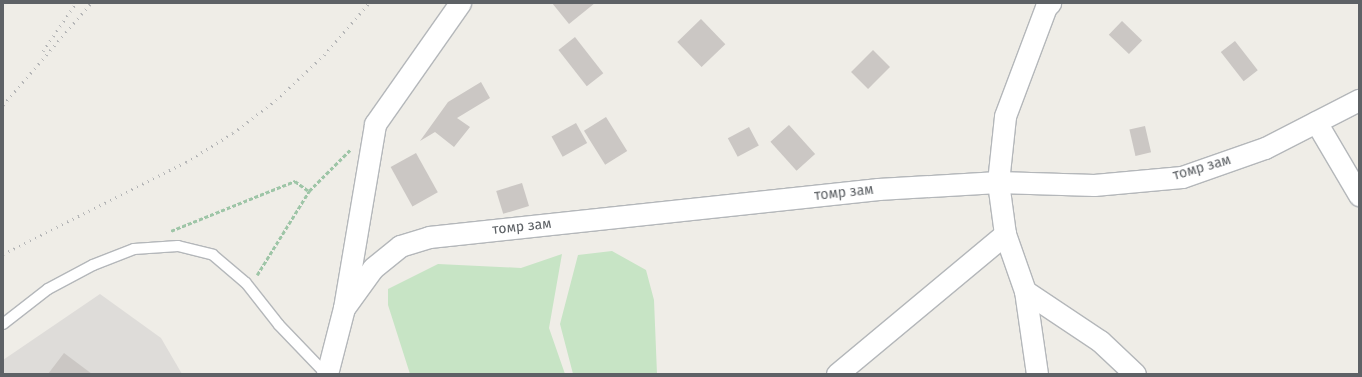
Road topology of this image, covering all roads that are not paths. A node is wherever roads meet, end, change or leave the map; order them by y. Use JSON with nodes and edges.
{"nodes":[{"id":1,"x":460,"y":3,"type":"edge"},
{"id":2,"x":1050,"y":3,"type":"edge"},
{"id":3,"x":1359,"y":100,"type":"edge"},
{"id":4,"x":1316,"y":122,"type":"junction"},
{"id":5,"x":998,"y":182,"type":"junction"},
{"id":6,"x":1359,"y":195,"type":"edge"},
{"id":7,"x":1004,"y":234,"type":"junction"},
{"id":8,"x":1025,"y":292,"type":"junction"},
{"id":9,"x":344,"y":308,"type":"junction"},
{"id":10,"x":3,"y":324,"type":"edge"},
{"id":11,"x":326,"y":374,"type":"edge"},
{"id":12,"x":837,"y":374,"type":"edge"},
{"id":13,"x":1037,"y":374,"type":"edge"},
{"id":14,"x":1135,"y":374,"type":"edge"}],
"edges":[{"from":1,"to":9,"type":"street"},
{"from":2,"to":5,"type":"street"},
{"from":3,"to":4,"type":"street","name":"томр зам"},
{"from":4,"to":5,"type":"street","name":"томр зам"},
{"from":4,"to":6,"type":"street"},
{"from":5,"to":7,"type":"street"},
{"from":5,"to":9,"type":"street","name":"томр зам"},
{"from":7,"to":8,"type":"street"},
{"from":7,"to":12,"type":"street"},
{"from":8,"to":13,"type":"street"},
{"from":8,"to":14,"type":"street"},
{"from":9,"to":11,"type":"street"},
{"from":10,"to":11,"type":"lane"}]}
